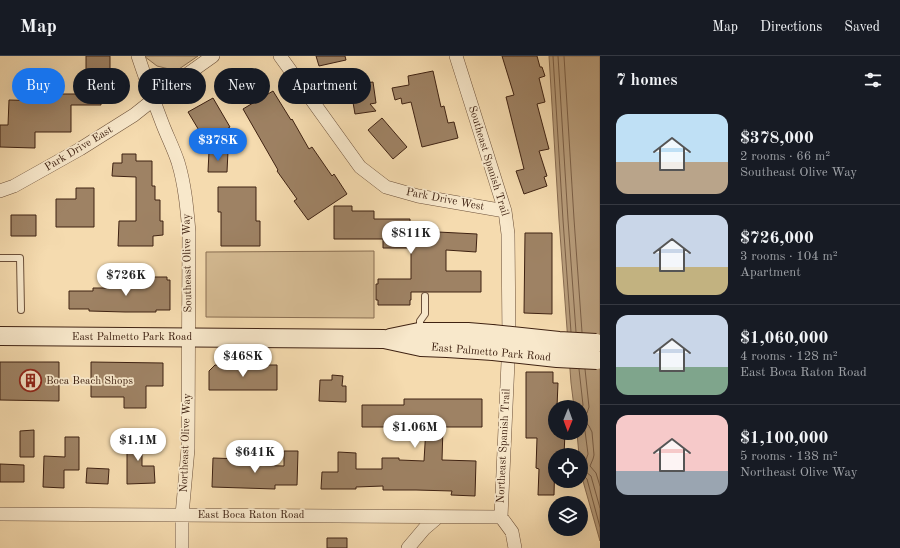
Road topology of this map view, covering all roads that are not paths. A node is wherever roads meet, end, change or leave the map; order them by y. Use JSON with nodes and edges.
{"nodes":[{"id":1,"x":138,"y":56,"type":"edge"},
{"id":2,"x":213,"y":56,"type":"edge"},
{"id":3,"x":280,"y":56,"type":"edge"},
{"id":4,"x":456,"y":56,"type":"edge"},
{"id":5,"x":142,"y":68,"type":"edge"},
{"id":6,"x":197,"y":68,"type":"edge"},
{"id":7,"x":148,"y":104,"type":"edge"},
{"id":8,"x":154,"y":104,"type":"edge"},
{"id":9,"x":0,"y":191,"type":"edge"},
{"id":10,"x":505,"y":211,"type":"junction"},
{"id":11,"x":0,"y":258,"type":"edge"},
{"id":12,"x":425,"y":296,"type":"dead end"},
{"id":13,"x":21,"y":310,"type":"dead end"},
{"id":14,"x":420,"y":332,"type":"junction"},
{"id":15,"x":0,"y":336,"type":"edge"},
{"id":16,"x":189,"y":337,"type":"junction"},
{"id":17,"x":384,"y":339,"type":"junction"},
{"id":18,"x":498,"y":341,"type":"junction"},
{"id":19,"x":600,"y":343,"type":"edge"},
{"id":20,"x":600,"y":360,"type":"edge"},
{"id":21,"x":0,"y":514,"type":"edge"},
{"id":22,"x":182,"y":515,"type":"junction"},
{"id":23,"x":438,"y":516,"type":"junction"},
{"id":24,"x":501,"y":517,"type":"junction"},
{"id":25,"x":182,"y":548,"type":"edge"},
{"id":26,"x":408,"y":548,"type":"edge"},
{"id":27,"x":515,"y":548,"type":"edge"}],
"edges":[{"from":1,"to":5,"type":"street","name":"Southeast Olive Way"},
{"from":2,"to":6,"type":"street","name":"Park Drive East"},
{"from":3,"to":10,"type":"street","name":"Park Drive West"},
{"from":4,"to":10,"type":"street","name":"Southeast Spanish Trail"},
{"from":7,"to":9,"type":"street","name":"Park Drive East"},
{"from":8,"to":16,"type":"street","name":"Southeast Olive Way"},
{"from":10,"to":18,"type":"street","name":"Southeast Spanish Trail"},
{"from":11,"to":13,"type":"lane"},
{"from":12,"to":14,"type":"lane"},
{"from":14,"to":17,"type":"main road","name":"East Palmetto Park Road"},
{"from":14,"to":18,"type":"main road","name":"East Palmetto Park Road"},
{"from":15,"to":16,"type":"main road","name":"East Palmetto Park Road"},
{"from":16,"to":17,"type":"main road","name":"East Palmetto Park Road"},
{"from":16,"to":22,"type":"street","name":"Northeast Olive Way"},
{"from":17,"to":18,"type":"main road","name":"East Palmetto Park Road"},
{"from":18,"to":19,"type":"main road","name":"East Palmetto Park Road","bridge":true},
{"from":18,"to":20,"type":"main road","name":"East Palmetto Park Road","bridge":true},
{"from":18,"to":24,"type":"street","name":"Northeast Spanish Trail"},
{"from":21,"to":22,"type":"street","name":"East Boca Raton Road"},
{"from":22,"to":23,"type":"street","name":"East Boca Raton Road"},
{"from":22,"to":25,"type":"street","name":"Northeast Olive Way"},
{"from":23,"to":24,"type":"street","name":"East Boca Raton Road"},
{"from":23,"to":26,"type":"street"},
{"from":24,"to":27,"type":"street","name":"Northeast Spanish Trail"}]}
